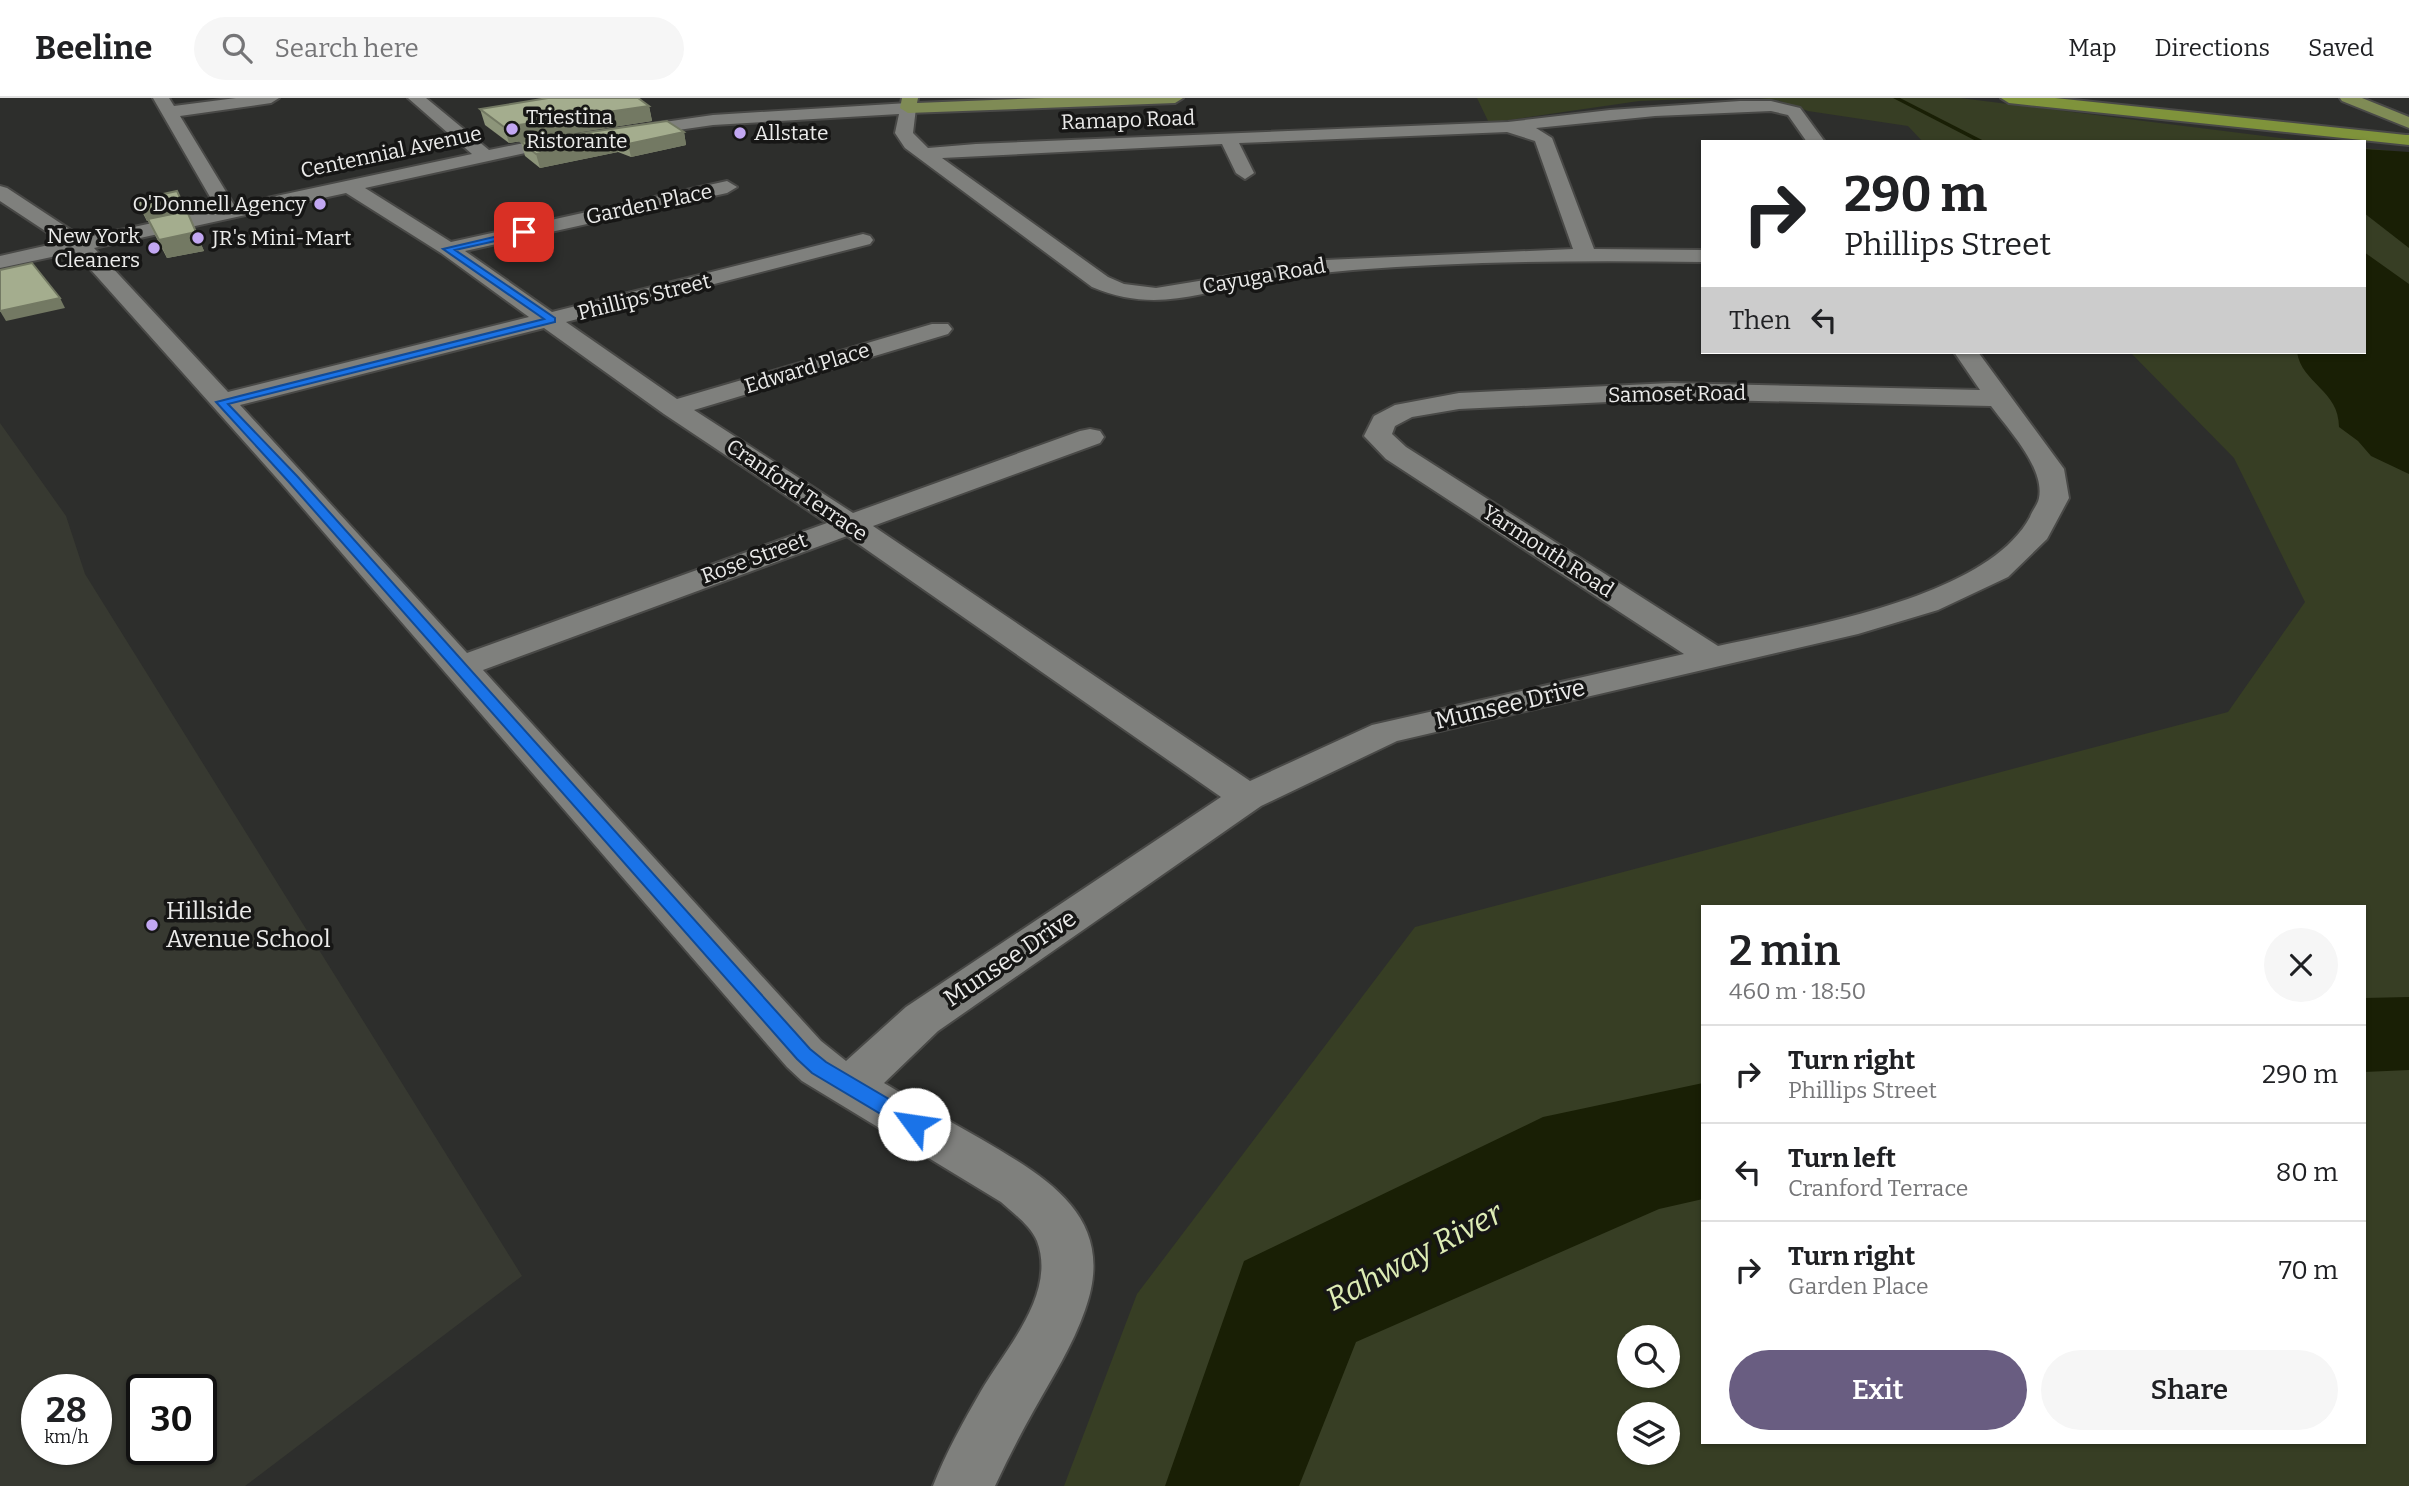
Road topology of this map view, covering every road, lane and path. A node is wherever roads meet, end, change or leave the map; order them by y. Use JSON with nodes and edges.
{"nodes":[{"id":1,"x":271,"y":98,"type":"edge"},
{"id":2,"x":416,"y":98,"type":"edge"},
{"id":3,"x":1175,"y":98,"type":"edge"},
{"id":4,"x":2008,"y":98,"type":"edge"},
{"id":5,"x":2077,"y":98,"type":"edge"},
{"id":6,"x":909,"y":103,"type":"edge"},
{"id":7,"x":685,"y":104,"type":"dead end"},
{"id":8,"x":2342,"y":104,"type":"edge"},
{"id":9,"x":165,"y":105,"type":"edge"},
{"id":10,"x":2273,"y":109,"type":"dead end"},
{"id":11,"x":713,"y":120,"type":"junction"},
{"id":12,"x":1507,"y":127,"type":"junction"},
{"id":13,"x":2408,"y":132,"type":"edge"},
{"id":14,"x":1228,"y":139,"type":"junction"},
{"id":15,"x":1814,"y":140,"type":"edge"},
{"id":16,"x":925,"y":154,"type":"junction"},
{"id":17,"x":484,"y":155,"type":"junction"},
{"id":18,"x":1245,"y":173,"type":"dead end"},
{"id":19,"x":347,"y":185,"type":"junction"},
{"id":20,"x":727,"y":187,"type":"dead end"},
{"id":21,"x":0,"y":192,"type":"edge"},
{"id":22,"x":228,"y":211,"type":"junction"},
{"id":23,"x":863,"y":240,"type":"dead end"},
{"id":24,"x":79,"y":244,"type":"junction"},
{"id":25,"x":448,"y":249,"type":"junction"},
{"id":26,"x":1586,"y":254,"type":"junction"},
{"id":27,"x":1701,"y":256,"type":"edge"},
{"id":28,"x":0,"y":262,"type":"edge"},
{"id":29,"x":552,"y":320,"type":"junction"},
{"id":30,"x":940,"y":329,"type":"dead end"},
{"id":31,"x":1967,"y":354,"type":"edge"},
{"id":32,"x":1999,"y":398,"type":"junction"},
{"id":33,"x":221,"y":402,"type":"junction"},
{"id":34,"x":673,"y":408,"type":"junction"},
{"id":35,"x":1090,"y":437,"type":"dead end"},
{"id":36,"x":1385,"y":443,"type":"joint"},
{"id":37,"x":848,"y":523,"type":"junction"},
{"id":38,"x":1713,"y":658,"type":"junction"},
{"id":39,"x":459,"y":667,"type":"junction"},
{"id":40,"x":1247,"y":797,"type":"junction"},
{"id":41,"x":850,"y":1086,"type":"junction"},
{"id":42,"x":963,"y":1486,"type":"edge"}],
"edges":[{"from":1,"to":9,"type":"street"},
{"from":2,"to":17,"type":"street"},
{"from":3,"to":6,"type":"main road","name":"Centennial Avenue"},
{"from":4,"to":13,"type":"highway"},
{"from":5,"to":13,"type":"highway"},
{"from":6,"to":11,"type":"street","name":"Centennial Avenue"},
{"from":6,"to":16,"type":"street","name":"Cayuga Road"},
{"from":7,"to":11,"type":"street"},
{"from":8,"to":13,"type":"highway"},
{"from":8,"to":13,"type":"main road"},
{"from":9,"to":22,"type":"street"},
{"from":10,"to":13,"type":"highway"},
{"from":11,"to":17,"type":"street","name":"Centennial Avenue"},
{"from":12,"to":14,"type":"street","name":"Ramapo Road"},
{"from":12,"to":15,"type":"street"},
{"from":12,"to":26,"type":"street","name":"Ramapo Road"},
{"from":14,"to":16,"type":"street","name":"Ramapo Road"},
{"from":14,"to":18,"type":"street"},
{"from":16,"to":26,"type":"street","name":"Cayuga Road"},
{"from":17,"to":19,"type":"street","name":"Centennial Avenue"},
{"from":19,"to":22,"type":"street","name":"Centennial Avenue"},
{"from":19,"to":25,"type":"street","name":"Cranford Terrace"},
{"from":20,"to":25,"type":"street","name":"Garden Place"},
{"from":21,"to":24,"type":"street"},
{"from":22,"to":24,"type":"street","name":"Centennial Avenue"},
{"from":23,"to":29,"type":"street","name":"Phillips Street"},
{"from":24,"to":28,"type":"street","name":"Centennial Avenue"},
{"from":24,"to":33,"type":"street"},
{"from":25,"to":29,"type":"street","name":"Cranford Terrace"},
{"from":26,"to":27,"type":"street","name":"Cayuga Road"},
{"from":29,"to":33,"type":"street","name":"Phillips Street"},
{"from":29,"to":34,"type":"street","name":"Cranford Terrace"},
{"from":30,"to":34,"type":"street","name":"Edward Place"},
{"from":31,"to":32,"type":"street","name":"Munsee Drive"},
{"from":32,"to":36,"type":"street","name":"Samoset Road"},
{"from":32,"to":38,"type":"street","name":"Munsee Drive"},
{"from":33,"to":39,"type":"street"},
{"from":34,"to":37,"type":"street","name":"Cranford Terrace"},
{"from":35,"to":37,"type":"street","name":"Rose Street"},
{"from":36,"to":38,"type":"street","name":"Yarmouth Road"},
{"from":37,"to":39,"type":"street","name":"Rose Street"},
{"from":37,"to":40,"type":"street","name":"Cranford Terrace"},
{"from":38,"to":40,"type":"street","name":"Munsee Drive"},
{"from":39,"to":41,"type":"street"},
{"from":40,"to":41,"type":"street","name":"Munsee Drive"},
{"from":41,"to":42,"type":"street"}]}
